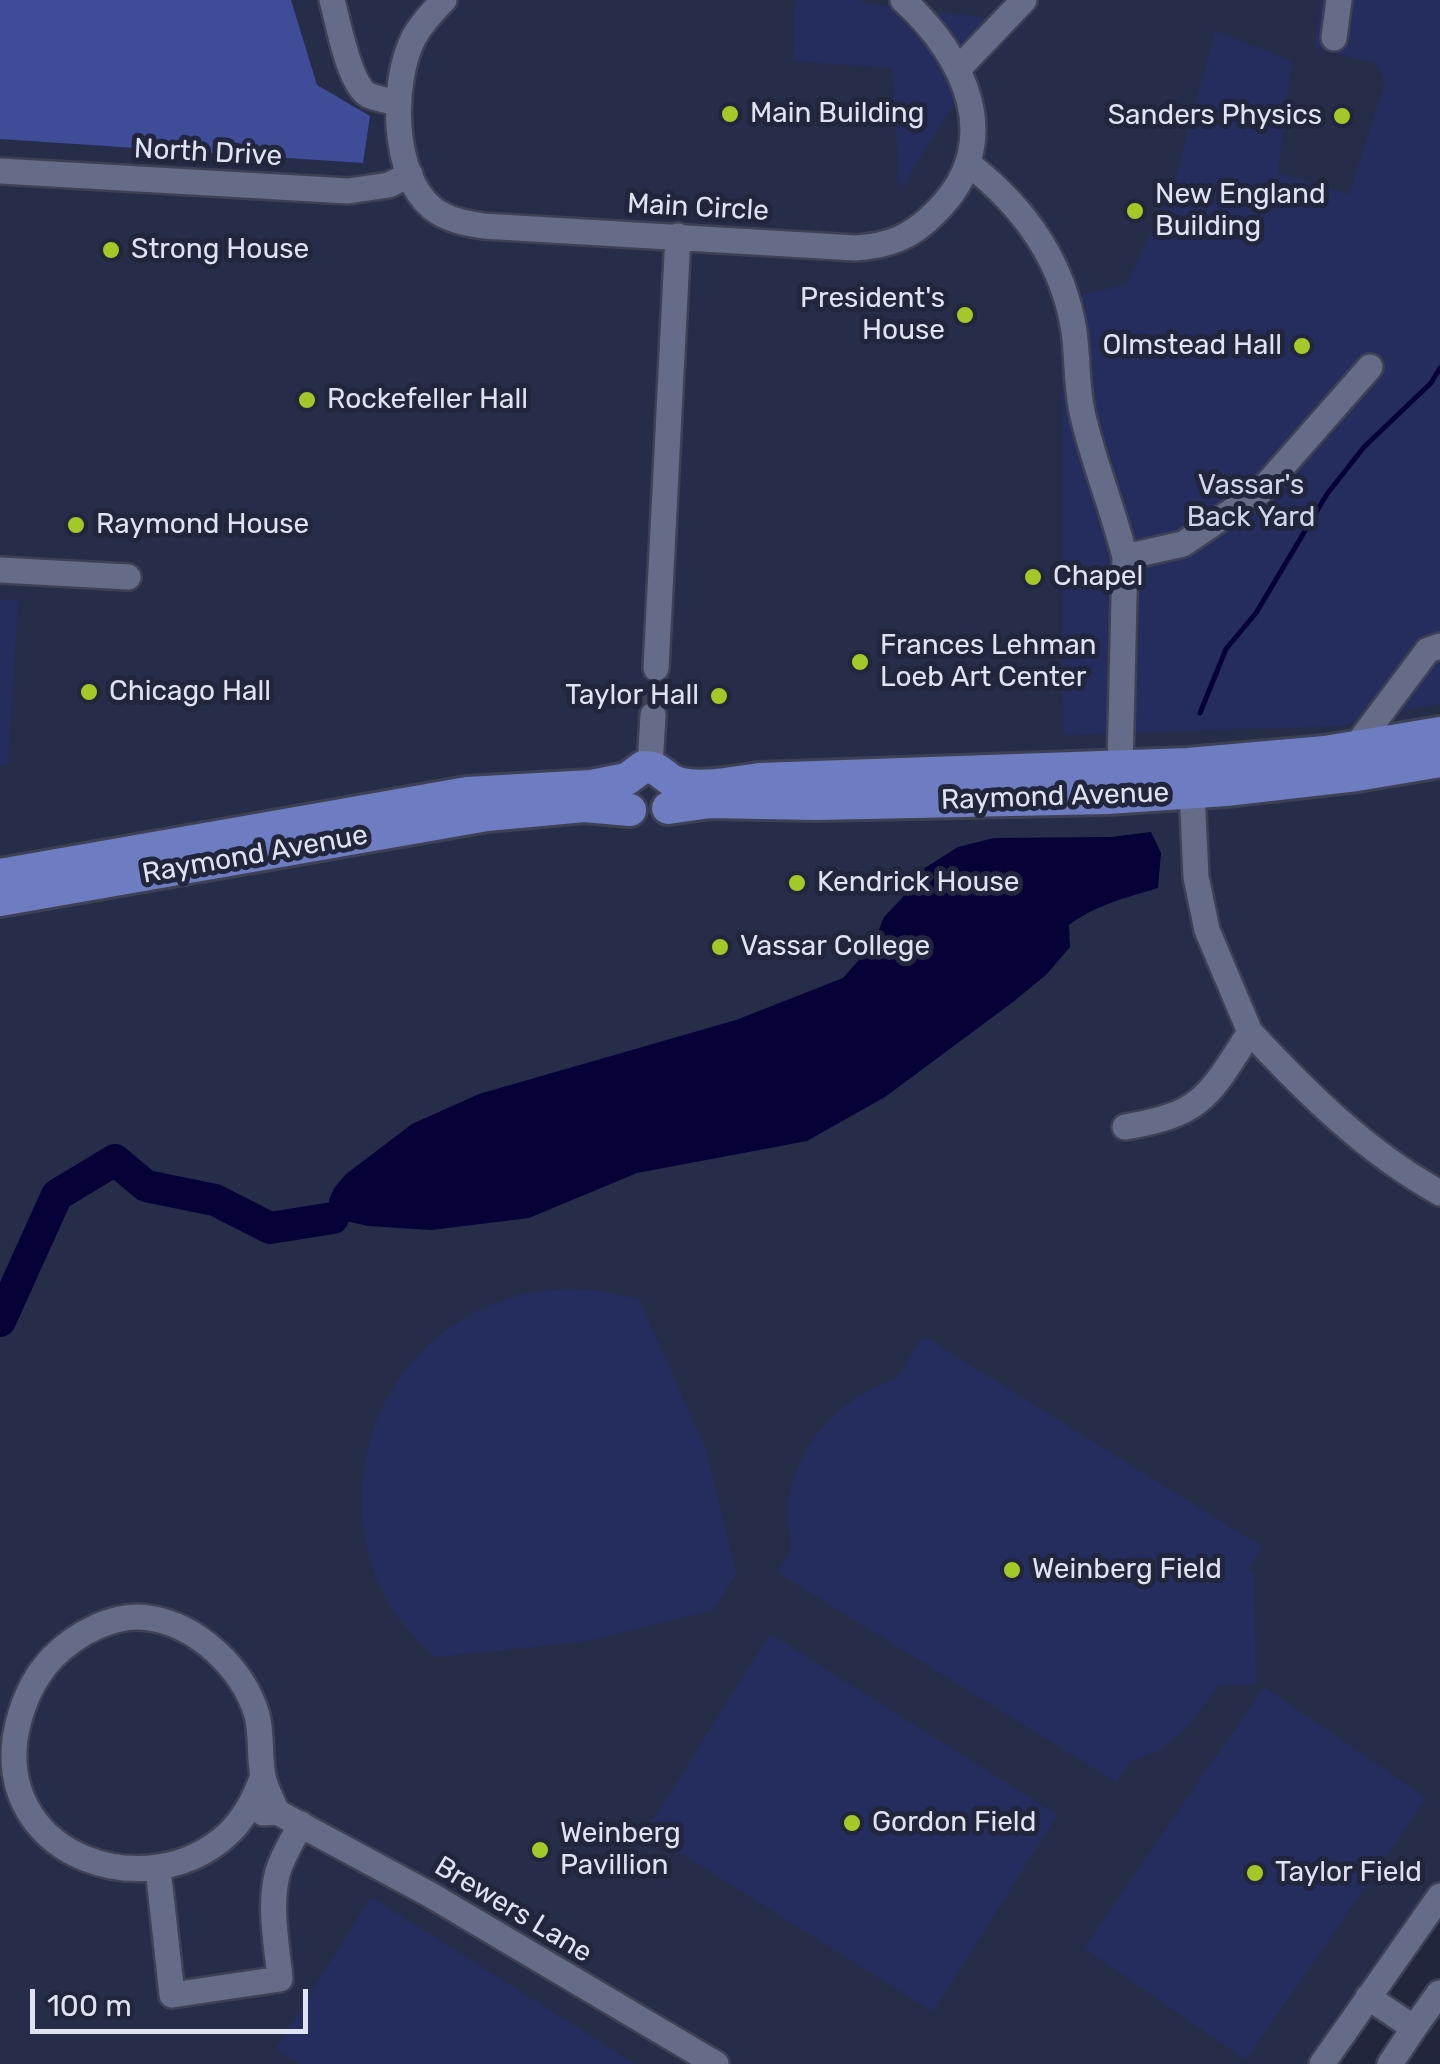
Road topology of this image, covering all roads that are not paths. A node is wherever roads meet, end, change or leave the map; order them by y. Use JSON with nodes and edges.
{"nodes":[{"id":1,"x":332,"y":0,"type":"edge"},
{"id":2,"x":444,"y":0,"type":"edge"},
{"id":3,"x":902,"y":0,"type":"edge"},
{"id":4,"x":1024,"y":0,"type":"edge"},
{"id":5,"x":1339,"y":0,"type":"edge"},
{"id":6,"x":1334,"y":38,"type":"dead end"},
{"id":7,"x":959,"y":68,"type":"junction"},
{"id":8,"x":399,"y":103,"type":"junction"},
{"id":9,"x":970,"y":165,"type":"junction"},
{"id":10,"x":0,"y":171,"type":"edge"},
{"id":11,"x":410,"y":174,"type":"junction"},
{"id":12,"x":678,"y":236,"type":"junction"},
{"id":13,"x":1370,"y":367,"type":"dead end"},
{"id":14,"x":1125,"y":557,"type":"junction"},
{"id":15,"x":0,"y":570,"type":"edge"},
{"id":16,"x":128,"y":577,"type":"dead end"},
{"id":17,"x":1440,"y":646,"type":"edge"},
{"id":18,"x":656,"y":668,"type":"tunnel mouth"},
{"id":19,"x":653,"y":715,"type":"tunnel mouth"},
{"id":20,"x":1440,"y":732,"type":"edge"},
{"id":21,"x":1358,"y":761,"type":"junction"},
{"id":22,"x":1440,"y":761,"type":"edge"},
{"id":23,"x":1120,"y":768,"type":"junction"},
{"id":24,"x":649,"y":789,"type":"junction"},
{"id":25,"x":886,"y":789,"type":"junction"},
{"id":26,"x":1192,"y":792,"type":"junction"},
{"id":27,"x":0,"y":874,"type":"edge"},
{"id":28,"x":0,"y":900,"type":"edge"},
{"id":29,"x":1250,"y":1032,"type":"junction"},
{"id":30,"x":1125,"y":1127,"type":"dead end"},
{"id":31,"x":1440,"y":1193,"type":"edge"},
{"id":32,"x":263,"y":1776,"type":"junction"},
{"id":33,"x":277,"y":1812,"type":"junction"},
{"id":34,"x":242,"y":1820,"type":"junction"},
{"id":35,"x":300,"y":1824,"type":"junction"},
{"id":36,"x":158,"y":1868,"type":"junction"},
{"id":37,"x":1438,"y":1904,"type":"edge"},
{"id":38,"x":1438,"y":1993,"type":"edge"},
{"id":39,"x":1368,"y":1997,"type":"junction"},
{"id":40,"x":1414,"y":2028,"type":"junction"},
{"id":41,"x":716,"y":2064,"type":"edge"},
{"id":42,"x":1322,"y":2064,"type":"edge"},
{"id":43,"x":1390,"y":2064,"type":"edge"}],
"edges":[{"from":1,"to":8,"type":"street"},
{"from":2,"to":8,"type":"street","name":"Main Circle"},
{"from":3,"to":7,"type":"street"},
{"from":4,"to":7,"type":"street"},
{"from":5,"to":6,"type":"street"},
{"from":7,"to":9,"type":"street"},
{"from":8,"to":11,"type":"street","name":"Main Circle"},
{"from":9,"to":12,"type":"street","name":"Main Circle"},
{"from":9,"to":14,"type":"street"},
{"from":10,"to":11,"type":"street","name":"North Drive"},
{"from":11,"to":12,"type":"street","name":"Main Circle"},
{"from":12,"to":18,"type":"street"},
{"from":13,"to":14,"type":"street"},
{"from":14,"to":23,"type":"street"},
{"from":15,"to":16,"type":"street"},
{"from":17,"to":21,"type":"street"},
{"from":19,"to":24,"type":"street"},
{"from":20,"to":21,"type":"main road","name":"Raymond Avenue"},
{"from":21,"to":22,"type":"main road","name":"Raymond Avenue"},
{"from":21,"to":23,"type":"main road","name":"Raymond Avenue"},
{"from":21,"to":26,"type":"main road","name":"Raymond Avenue"},
{"from":23,"to":25,"type":"main road","name":"Raymond Avenue"},
{"from":24,"to":25,"type":"main road","name":"Raymond Avenue"},
{"from":24,"to":27,"type":"main road","name":"Raymond Avenue"},
{"from":24,"to":28,"type":"main road","name":"Raymond Avenue"},
{"from":25,"to":26,"type":"main road","name":"Raymond Avenue"},
{"from":26,"to":29,"type":"street"},
{"from":29,"to":30,"type":"street"},
{"from":29,"to":31,"type":"street"},
{"from":32,"to":33,"type":"street"},
{"from":32,"to":34,"type":"street"},
{"from":32,"to":36,"type":"street"},
{"from":33,"to":34,"type":"street"},
{"from":33,"to":35,"type":"street","name":"Brewers Lane"},
{"from":34,"to":36,"type":"street"},
{"from":35,"to":36,"type":"street"},
{"from":35,"to":41,"type":"street","name":"Brewers Lane"},
{"from":37,"to":39,"type":"street"},
{"from":38,"to":40,"type":"street"},
{"from":39,"to":40,"type":"street"},
{"from":39,"to":42,"type":"street"},
{"from":40,"to":43,"type":"street"}]}
